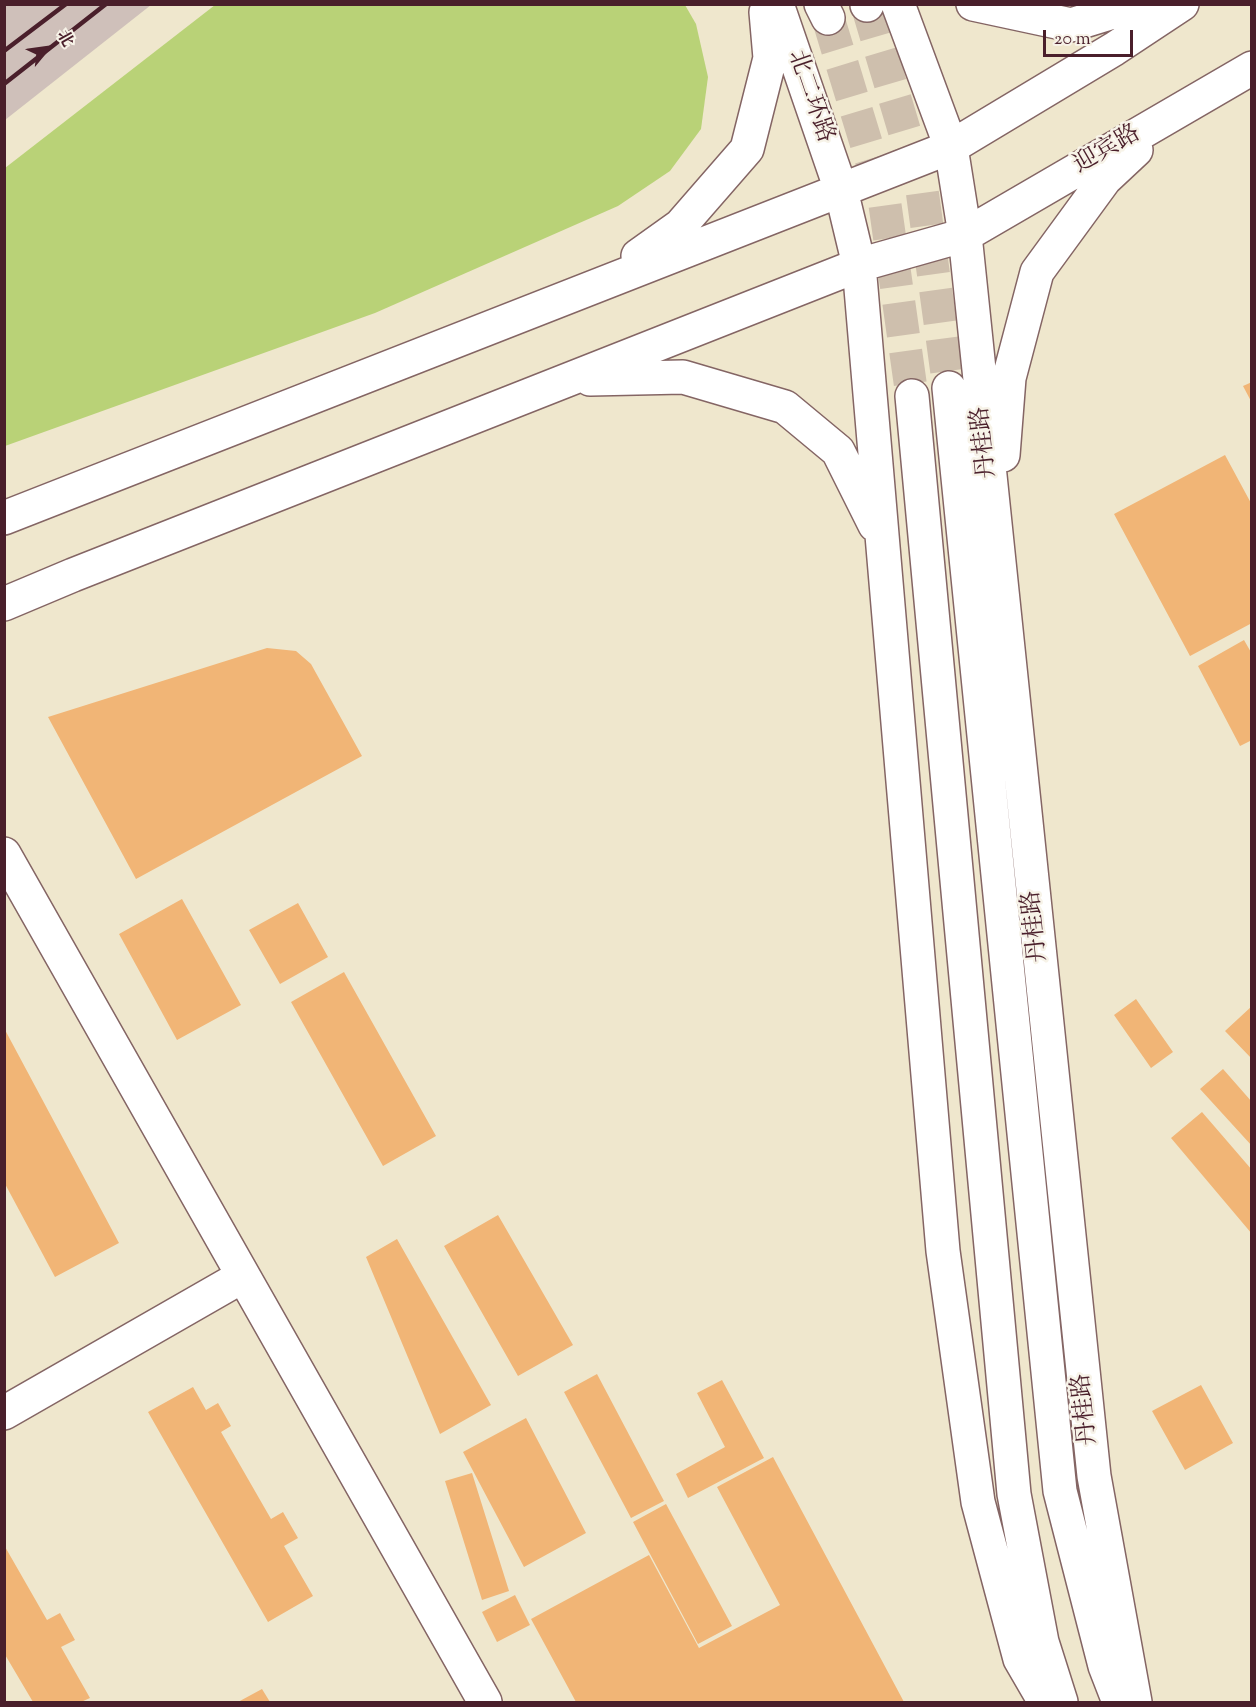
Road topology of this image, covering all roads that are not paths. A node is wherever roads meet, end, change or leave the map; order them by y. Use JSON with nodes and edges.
{"nodes":[{"id":1,"x":765,"y":4,"type":"edge"},
{"id":2,"x":777,"y":4,"type":"edge"},
{"id":3,"x":898,"y":4,"type":"edge"},
{"id":4,"x":974,"y":4,"type":"edge"},
{"id":5,"x":1138,"y":4,"type":"edge"},
{"id":6,"x":1182,"y":4,"type":"edge"},
{"id":7,"x":1251,"y":68,"type":"edge"},
{"id":8,"x":1179,"y":110,"type":"junction"},
{"id":9,"x":951,"y":147,"type":"junction"},
{"id":10,"x":841,"y":190,"type":"junction"},
{"id":11,"x":965,"y":235,"type":"junction"},
{"id":12,"x":859,"y":265,"type":"junction"},
{"id":13,"x":593,"y":287,"type":"junction"},
{"id":14,"x":571,"y":379,"type":"junction"},
{"id":15,"x":950,"y":388,"type":"tunnel mouth"},
{"id":16,"x":912,"y":396,"type":"tunnel mouth"},
{"id":17,"x":4,"y":518,"type":"edge"},
{"id":18,"x":882,"y":539,"type":"junction"},
{"id":19,"x":997,"y":541,"type":"junction"},
{"id":20,"x":4,"y":604,"type":"edge"},
{"id":21,"x":4,"y":854,"type":"edge"},
{"id":22,"x":243,"y":1275,"type":"junction"},
{"id":23,"x":4,"y":1413,"type":"edge"},
{"id":24,"x":485,"y":1702,"type":"edge"},
{"id":25,"x":1046,"y":1702,"type":"edge"},
{"id":26,"x":1061,"y":1702,"type":"edge"},
{"id":27,"x":1119,"y":1702,"type":"edge"},
{"id":28,"x":1135,"y":1702,"type":"edge"}],
"edges":[{"from":1,"to":13,"type":"main road"},
{"from":2,"to":10,"type":"main road","name":"北二环路"},
{"from":3,"to":9,"type":"main road"},
{"from":4,"to":5,"type":"main road"},
{"from":6,"to":9,"type":"main road"},
{"from":7,"to":8,"type":"main road","name":"迎宾路"},
{"from":8,"to":11,"type":"main road","name":"迎宾路"},
{"from":8,"to":19,"type":"main road"},
{"from":9,"to":10,"type":"main road"},
{"from":9,"to":11,"type":"main road","name":"丹桂路"},
{"from":10,"to":12,"type":"main road"},
{"from":10,"to":13,"type":"main road"},
{"from":11,"to":12,"type":"main road","name":"迎宾路"},
{"from":11,"to":19,"type":"main road","name":"丹桂路"},
{"from":12,"to":14,"type":"main road","name":"迎宾路"},
{"from":12,"to":18,"type":"main road"},
{"from":13,"to":17,"type":"main road"},
{"from":14,"to":18,"type":"main road"},
{"from":14,"to":20,"type":"main road","name":"迎宾路"},
{"from":15,"to":27,"type":"main road"},
{"from":16,"to":26,"type":"main road"},
{"from":18,"to":25,"type":"main road"},
{"from":19,"to":28,"type":"main road","name":"丹桂路"},
{"from":21,"to":22,"type":"main road"},
{"from":22,"to":23,"type":"main road"},
{"from":22,"to":24,"type":"main road"}]}
